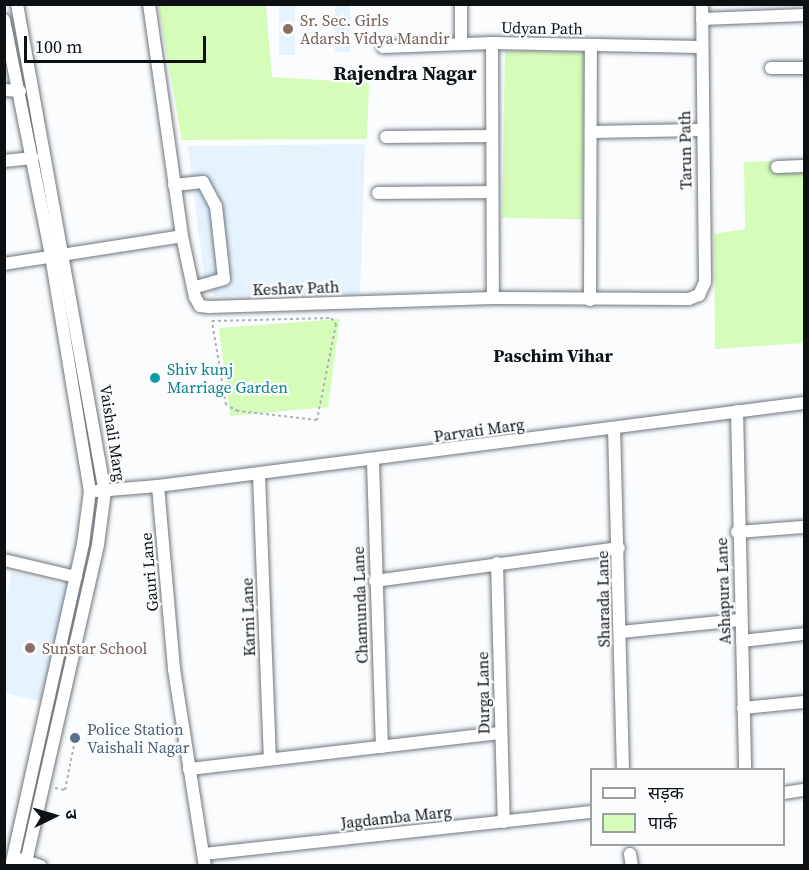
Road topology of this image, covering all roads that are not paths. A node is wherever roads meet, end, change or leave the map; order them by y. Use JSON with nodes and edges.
{"nodes":[{"id":1,"x":17,"y":4,"type":"edge"},
{"id":2,"x":149,"y":4,"type":"edge"},
{"id":3,"x":461,"y":4,"type":"edge"},
{"id":4,"x":702,"y":4,"type":"edge"},
{"id":5,"x":804,"y":15,"type":"edge"},
{"id":6,"x":702,"y":19,"type":"junction"},
{"id":7,"x":4,"y":20,"type":"edge"},
{"id":8,"x":492,"y":43,"type":"junction"},
{"id":9,"x":461,"y":44,"type":"junction"},
{"id":10,"x":591,"y":45,"type":"junction"},
{"id":11,"x":383,"y":47,"type":"dead end"},
{"id":12,"x":701,"y":47,"type":"junction"},
{"id":13,"x":8,"y":52,"type":"edge"},
{"id":14,"x":771,"y":68,"type":"dead end"},
{"id":15,"x":804,"y":68,"type":"edge"},
{"id":16,"x":31,"y":69,"type":"junction"},
{"id":17,"x":16,"y":73,"type":"junction"},
{"id":18,"x":4,"y":90,"type":"edge"},
{"id":19,"x":20,"y":91,"type":"junction"},
{"id":20,"x":701,"y":130,"type":"junction"},
{"id":21,"x":591,"y":132,"type":"junction"},
{"id":22,"x":386,"y":136,"type":"dead end"},
{"id":23,"x":492,"y":136,"type":"junction"},
{"id":24,"x":33,"y":158,"type":"junction"},
{"id":25,"x":4,"y":161,"type":"edge"},
{"id":26,"x":804,"y":166,"type":"edge"},
{"id":27,"x":777,"y":167,"type":"dead end"},
{"id":28,"x":174,"y":185,"type":"junction"},
{"id":29,"x":491,"y":192,"type":"junction"},
{"id":30,"x":378,"y":193,"type":"dead end"},
{"id":31,"x":182,"y":236,"type":"junction"},
{"id":32,"x":65,"y":253,"type":"junction"},
{"id":33,"x":51,"y":256,"type":"junction"},
{"id":34,"x":4,"y":264,"type":"edge"},
{"id":35,"x":193,"y":288,"type":"junction"},
{"id":36,"x":699,"y":295,"type":"joint"},
{"id":37,"x":493,"y":298,"type":"junction"},
{"id":38,"x":590,"y":300,"type":"junction"},
{"id":39,"x":804,"y":403,"type":"edge"},
{"id":40,"x":737,"y":411,"type":"junction"},
{"id":41,"x":614,"y":428,"type":"junction"},
{"id":42,"x":373,"y":462,"type":"junction"},
{"id":43,"x":259,"y":475,"type":"junction"},
{"id":44,"x":158,"y":486,"type":"junction"},
{"id":45,"x":90,"y":491,"type":"junction"},
{"id":46,"x":105,"y":491,"type":"junction"},
{"id":47,"x":804,"y":527,"type":"edge"},
{"id":48,"x":737,"y":532,"type":"junction"},
{"id":49,"x":619,"y":548,"type":"junction"},
{"id":50,"x":4,"y":560,"type":"edge"},
{"id":51,"x":497,"y":563,"type":"junction"},
{"id":52,"x":76,"y":576,"type":"junction"},
{"id":53,"x":375,"y":581,"type":"junction"},
{"id":54,"x":739,"y":620,"type":"junction"},
{"id":55,"x":621,"y":632,"type":"junction"},
{"id":56,"x":804,"y":634,"type":"edge"},
{"id":57,"x":742,"y":641,"type":"junction"},
{"id":58,"x":804,"y":702,"type":"edge"},
{"id":59,"x":743,"y":708,"type":"junction"},
{"id":60,"x":500,"y":733,"type":"junction"},
{"id":61,"x":382,"y":747,"type":"junction"},
{"id":62,"x":270,"y":757,"type":"junction"},
{"id":63,"x":623,"y":768,"type":"edge"},
{"id":64,"x":745,"y":768,"type":"edge"},
{"id":65,"x":189,"y":769,"type":"junction"},
{"id":66,"x":29,"y":782,"type":"junction"},
{"id":67,"x":44,"y":786,"type":"junction"},
{"id":68,"x":804,"y":790,"type":"edge"},
{"id":69,"x":785,"y":793,"type":"edge"},
{"id":70,"x":590,"y":812,"type":"edge"},
{"id":71,"x":504,"y":822,"type":"junction"},
{"id":72,"x":204,"y":860,"type":"edge"},
{"id":73,"x":12,"y":861,"type":"edge"},
{"id":74,"x":26,"y":863,"type":"edge"},
{"id":75,"x":41,"y":866,"type":"edge"}],
"edges":[{"from":1,"to":16,"type":"street","name":"Vaishali Marg"},
{"from":2,"to":28,"type":"street","name":"Keshav Path"},
{"from":3,"to":9,"type":"street"},
{"from":4,"to":6,"type":"street","name":"Tarun Path"},
{"from":5,"to":6,"type":"street"},
{"from":6,"to":12,"type":"street","name":"Tarun Path"},
{"from":7,"to":13,"type":"street","name":"Vaishali Marg"},
{"from":8,"to":9,"type":"street","name":"Udyan Path"},
{"from":8,"to":10,"type":"street","name":"Udyan Path"},
{"from":8,"to":23,"type":"street"},
{"from":9,"to":11,"type":"street","name":"Udyan Path"},
{"from":10,"to":12,"type":"street","name":"Udyan Path"},
{"from":10,"to":21,"type":"street"},
{"from":12,"to":20,"type":"street","name":"Tarun Path"},
{"from":13,"to":17,"type":"street","name":"Vaishali Marg"},
{"from":14,"to":15,"type":"street"},
{"from":16,"to":17,"type":"street"},
{"from":16,"to":32,"type":"street","name":"Vaishali Marg"},
{"from":17,"to":19,"type":"street","name":"Vaishali Marg"},
{"from":18,"to":19,"type":"street"},
{"from":19,"to":24,"type":"street","name":"Vaishali Marg"},
{"from":20,"to":21,"type":"street"},
{"from":20,"to":36,"type":"street","name":"Tarun Path"},
{"from":21,"to":38,"type":"street"},
{"from":22,"to":23,"type":"street"},
{"from":23,"to":29,"type":"street"},
{"from":24,"to":25,"type":"street"},
{"from":24,"to":33,"type":"street","name":"Vaishali Marg"},
{"from":26,"to":27,"type":"street"},
{"from":28,"to":31,"type":"street","name":"Keshav Path"},
{"from":28,"to":35,"type":"street"},
{"from":29,"to":30,"type":"street"},
{"from":29,"to":37,"type":"street"},
{"from":31,"to":32,"type":"street"},
{"from":31,"to":35,"type":"street","name":"Keshav Path"},
{"from":32,"to":33,"type":"street"},
{"from":32,"to":46,"type":"street","name":"Vaishali Marg"},
{"from":33,"to":34,"type":"street"},
{"from":33,"to":45,"type":"street","name":"Vaishali Marg"},
{"from":35,"to":37,"type":"street","name":"Keshav Path"},
{"from":36,"to":38,"type":"street","name":"Keshav Path"},
{"from":37,"to":38,"type":"street","name":"Keshav Path"},
{"from":39,"to":40,"type":"street","name":"Parvati Marg"},
{"from":40,"to":41,"type":"street","name":"Parvati Marg"},
{"from":40,"to":48,"type":"street","name":"Ashapura Lane"},
{"from":41,"to":42,"type":"street","name":"Parvati Marg"},
{"from":41,"to":49,"type":"street","name":"Sharada Lane"},
{"from":42,"to":43,"type":"street","name":"Parvati Marg"},
{"from":42,"to":53,"type":"street","name":"Chamunda Lane"},
{"from":43,"to":44,"type":"street","name":"Parvati Marg"},
{"from":43,"to":62,"type":"street","name":"Karni Lane"},
{"from":44,"to":46,"type":"street"},
{"from":44,"to":65,"type":"street","name":"Gauri Lane"},
{"from":45,"to":46,"type":"street"},
{"from":45,"to":52,"type":"street","name":"Vaishali Marg"},
{"from":46,"to":67,"type":"street","name":"Vaishali Marg"},
{"from":47,"to":48,"type":"street"},
{"from":48,"to":54,"type":"street","name":"Ashapura Lane"},
{"from":49,"to":51,"type":"street"},
{"from":49,"to":55,"type":"street","name":"Sharada Lane"},
{"from":50,"to":52,"type":"street"},
{"from":51,"to":53,"type":"street"},
{"from":51,"to":60,"type":"street","name":"Durga Lane"},
{"from":52,"to":66,"type":"street","name":"Vaishali Marg"},
{"from":53,"to":61,"type":"street","name":"Chamunda Lane"},
{"from":54,"to":55,"type":"street"},
{"from":54,"to":57,"type":"street","name":"Ashapura Lane"},
{"from":55,"to":63,"type":"street","name":"Sharada Lane"},
{"from":56,"to":57,"type":"street"},
{"from":57,"to":59,"type":"street","name":"Ashapura Lane"},
{"from":58,"to":59,"type":"street"},
{"from":59,"to":64,"type":"street","name":"Ashapura Lane"},
{"from":60,"to":61,"type":"street"},
{"from":60,"to":71,"type":"street","name":"Durga Lane"},
{"from":61,"to":62,"type":"street"},
{"from":62,"to":65,"type":"street"},
{"from":65,"to":72,"type":"street","name":"Gauri Lane"},
{"from":66,"to":67,"type":"street"},
{"from":66,"to":73,"type":"street","name":"Vaishali Marg"},
{"from":67,"to":74,"type":"street","name":"Vaishali Marg"},
{"from":68,"to":69,"type":"street"},
{"from":70,"to":71,"type":"street","name":"Jagdamba Marg"},
{"from":71,"to":72,"type":"street","name":"Jagdamba Marg"},
{"from":73,"to":74,"type":"street"},
{"from":74,"to":75,"type":"street"}]}
